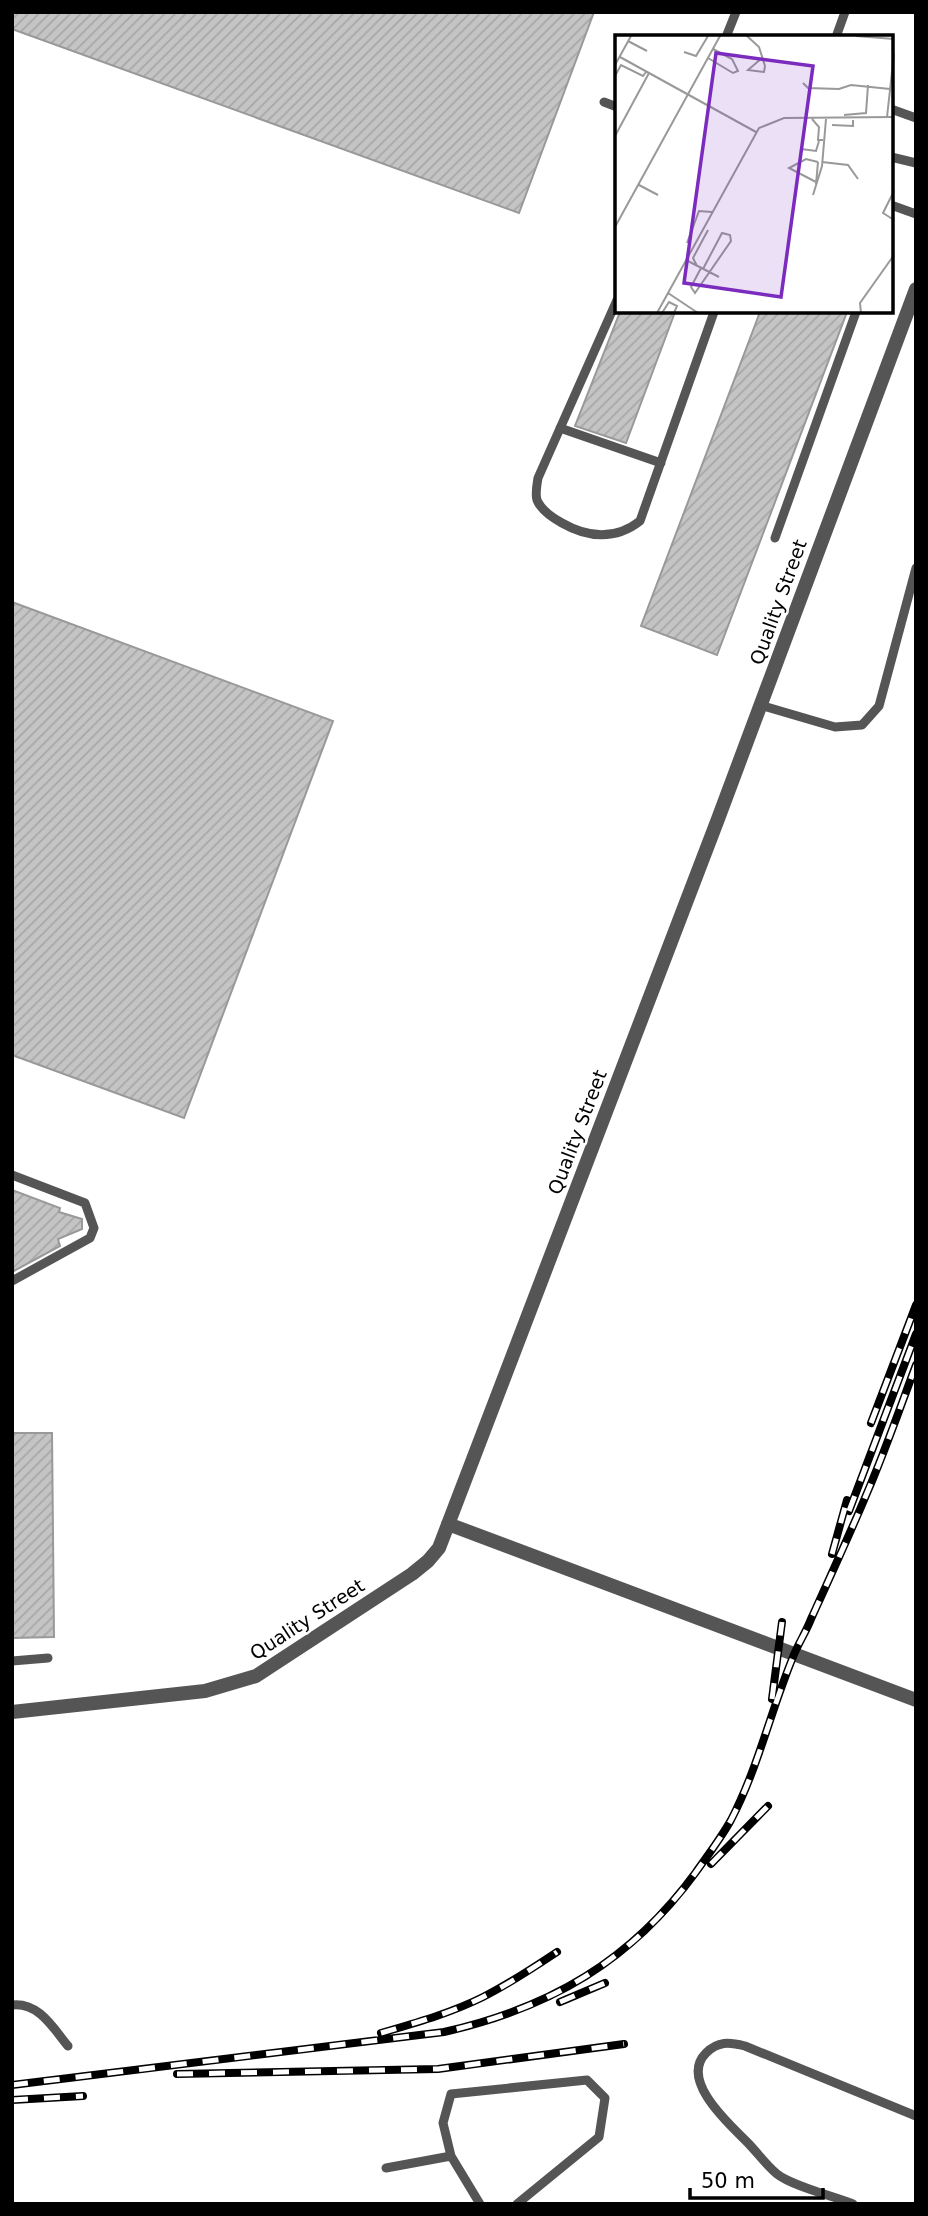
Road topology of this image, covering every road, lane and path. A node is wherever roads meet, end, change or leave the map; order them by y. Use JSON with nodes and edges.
{"nodes":[{"id":1,"x":736,"y":12,"type":"edge"},
{"id":2,"x":845,"y":12,"type":"edge"},
{"id":3,"x":727,"y":35,"type":"edge"},
{"id":4,"x":837,"y":35,"type":"edge"},
{"id":5,"x":604,"y":102,"type":"dead end"},
{"id":6,"x":615,"y":106,"type":"edge"},
{"id":7,"x":893,"y":110,"type":"edge"},
{"id":8,"x":916,"y":118,"type":"edge"},
{"id":9,"x":893,"y":157,"type":"edge"},
{"id":10,"x":916,"y":163,"type":"edge"},
{"id":11,"x":893,"y":206,"type":"edge"},
{"id":12,"x":916,"y":214,"type":"edge"},
{"id":13,"x":916,"y":289,"type":"edge"},
{"id":14,"x":615,"y":304,"type":"edge"},
{"id":15,"x":714,"y":313,"type":"edge"},
{"id":16,"x":856,"y":313,"type":"edge"},
{"id":17,"x":560,"y":428,"type":"junction"},
{"id":18,"x":661,"y":463,"type":"junction"},
{"id":19,"x":775,"y":538,"type":"dead end"},
{"id":20,"x":916,"y":568,"type":"edge"},
{"id":21,"x":760,"y":705,"type":"junction"},
{"id":22,"x":12,"y":1175,"type":"edge"},
{"id":23,"x":12,"y":1281,"type":"edge"},
{"id":24,"x":448,"y":1524,"type":"junction"},
{"id":25,"x":48,"y":1658,"type":"dead end"},
{"id":26,"x":12,"y":1661,"type":"edge"},
{"id":27,"x":916,"y":1700,"type":"edge"},
{"id":28,"x":12,"y":1712,"type":"edge"},
{"id":29,"x":12,"y":2005,"type":"edge"},
{"id":30,"x":68,"y":2046,"type":"dead end"},
{"id":31,"x":916,"y":2116,"type":"edge"},
{"id":32,"x":451,"y":2156,"type":"junction"},
{"id":33,"x":386,"y":2168,"type":"dead end"},
{"id":34,"x":480,"y":2204,"type":"edge"},
{"id":35,"x":517,"y":2204,"type":"edge"},
{"id":36,"x":853,"y":2204,"type":"edge"}],
"edges":[{"from":1,"to":3,"type":"lane"},
{"from":2,"to":4,"type":"lane"},
{"from":5,"to":6,"type":"lane"},
{"from":7,"to":8,"type":"lane"},
{"from":9,"to":10,"type":"lane"},
{"from":11,"to":12,"type":"lane"},
{"from":13,"to":21,"type":"street","name":"Quality Street"},
{"from":14,"to":17,"type":"lane"},
{"from":15,"to":18,"type":"lane"},
{"from":16,"to":19,"type":"lane"},
{"from":17,"to":18,"type":"lane"},
{"from":17,"to":18,"type":"lane"},
{"from":20,"to":21,"type":"lane"},
{"from":21,"to":24,"type":"street","name":"Quality Street"},
{"from":22,"to":23,"type":"lane"},
{"from":24,"to":27,"type":"street"},
{"from":24,"to":28,"type":"street","name":"Quality Street"},
{"from":25,"to":26,"type":"lane"},
{"from":29,"to":30,"type":"lane"},
{"from":31,"to":36,"type":"lane"},
{"from":32,"to":33,"type":"lane"},
{"from":32,"to":34,"type":"lane"},
{"from":32,"to":35,"type":"lane"}]}
